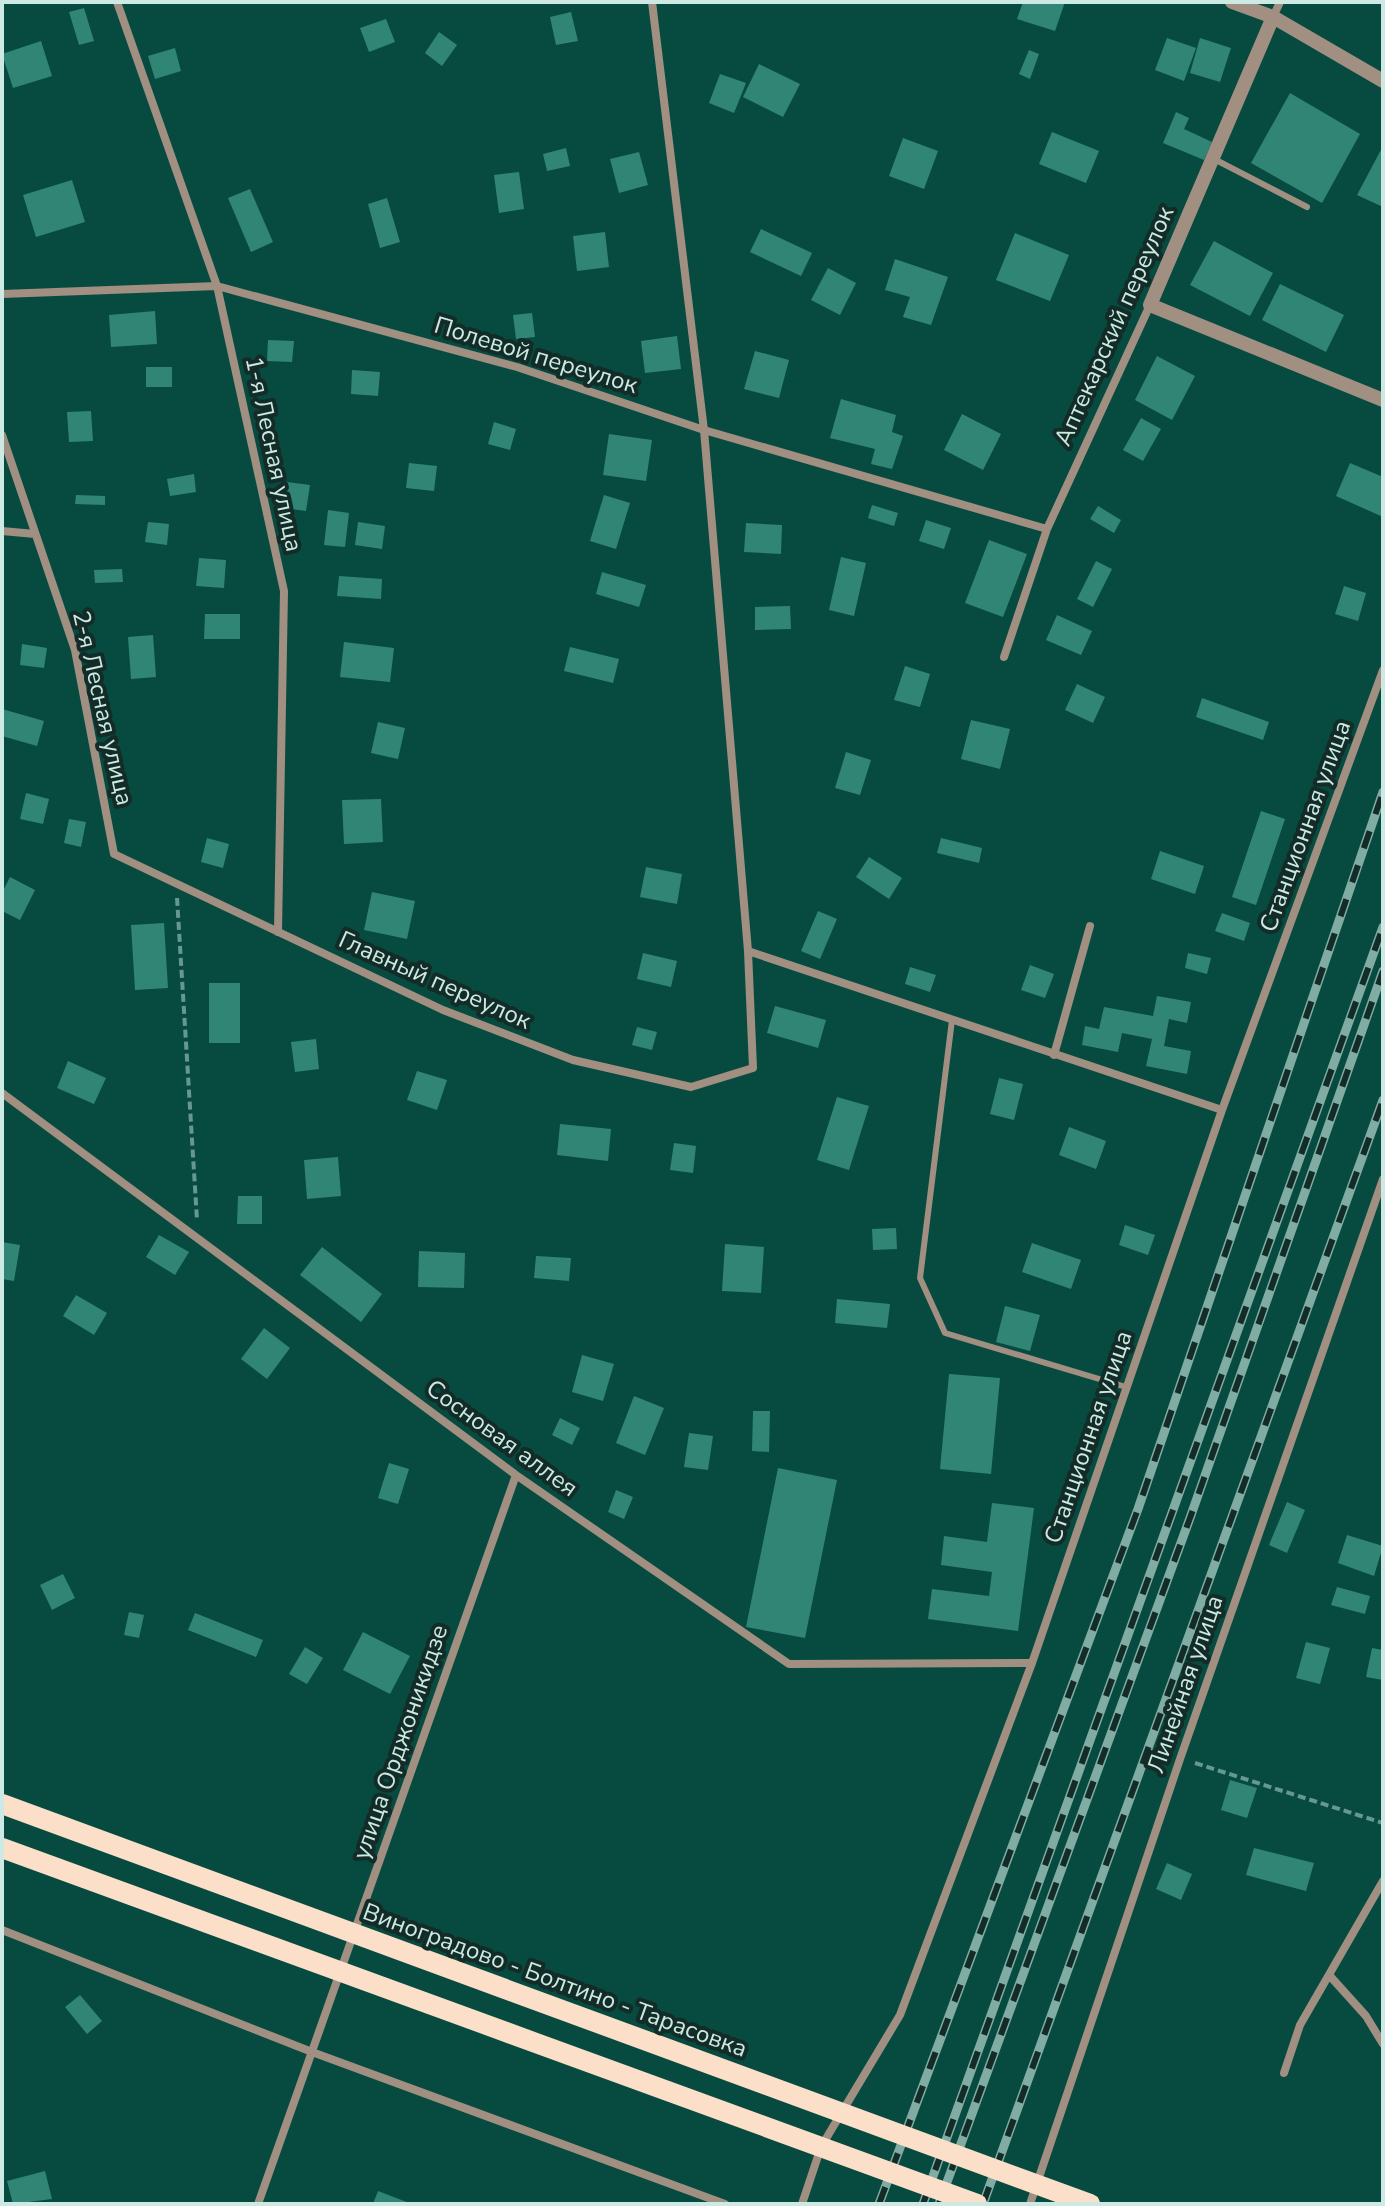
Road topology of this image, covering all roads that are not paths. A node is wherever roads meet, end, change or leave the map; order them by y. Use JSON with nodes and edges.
{"nodes":[{"id":1,"x":117,"y":2,"type":"edge"},
{"id":2,"x":652,"y":2,"type":"edge"},
{"id":3,"x":1232,"y":2,"type":"edge"},
{"id":4,"x":1280,"y":2,"type":"edge"},
{"id":5,"x":1273,"y":17,"type":"junction"},
{"id":6,"x":1383,"y":81,"type":"edge"},
{"id":7,"x":1212,"y":159,"type":"junction"},
{"id":8,"x":1307,"y":207,"type":"dead end"},
{"id":9,"x":217,"y":286,"type":"junction"},
{"id":10,"x":2,"y":294,"type":"edge"},
{"id":11,"x":1150,"y":305,"type":"junction"},
{"id":12,"x":1383,"y":400,"type":"edge"},
{"id":13,"x":704,"y":430,"type":"junction"},
{"id":14,"x":2,"y":435,"type":"edge"},
{"id":15,"x":1047,"y":529,"type":"junction"},
{"id":16,"x":2,"y":531,"type":"edge"},
{"id":17,"x":35,"y":534,"type":"junction"},
{"id":18,"x":1004,"y":657,"type":"dead end"},
{"id":19,"x":1383,"y":670,"type":"edge"},
{"id":20,"x":114,"y":854,"type":"joint"},
{"id":21,"x":1090,"y":926,"type":"dead end"},
{"id":22,"x":278,"y":932,"type":"junction"},
{"id":23,"x":748,"y":951,"type":"junction"},
{"id":24,"x":952,"y":1020,"type":"junction"},
{"id":25,"x":1054,"y":1055,"type":"junction"},
{"id":26,"x":2,"y":1093,"type":"edge"},
{"id":27,"x":1222,"y":1110,"type":"junction"},
{"id":28,"x":1383,"y":1179,"type":"edge"},
{"id":29,"x":1126,"y":1387,"type":"junction"},
{"id":30,"x":516,"y":1475,"type":"junction"},
{"id":31,"x":1032,"y":1663,"type":"junction"},
{"id":32,"x":2,"y":1804,"type":"edge"},
{"id":33,"x":2,"y":1848,"type":"edge"},
{"id":34,"x":1383,"y":1881,"type":"edge"},
{"id":35,"x":2,"y":1930,"type":"edge"},
{"id":36,"x":1330,"y":1976,"type":"junction"},
{"id":37,"x":1383,"y":2044,"type":"edge"},
{"id":38,"x":312,"y":2052,"type":"junction"},
{"id":39,"x":1284,"y":2073,"type":"dead end"},
{"id":40,"x":258,"y":2204,"type":"edge"},
{"id":41,"x":725,"y":2204,"type":"edge"},
{"id":42,"x":802,"y":2204,"type":"edge"},
{"id":43,"x":977,"y":2204,"type":"edge"},
{"id":44,"x":1030,"y":2204,"type":"edge"},
{"id":45,"x":1090,"y":2204,"type":"edge"}],
"edges":[{"from":1,"to":9,"type":"street","name":"1-я Лесная улица"},
{"from":2,"to":13,"type":"street"},
{"from":3,"to":5,"type":"street"},
{"from":4,"to":5,"type":"street"},
{"from":5,"to":6,"type":"street"},
{"from":5,"to":7,"type":"street","name":"Аптекарский переулок"},
{"from":7,"to":8,"type":"lane"},
{"from":7,"to":11,"type":"street","name":"Аптекарский переулок"},
{"from":9,"to":10,"type":"street","name":"Полевой переулок"},
{"from":9,"to":13,"type":"street","name":"Полевой переулок"},
{"from":9,"to":22,"type":"street","name":"1-я Лесная улица"},
{"from":11,"to":12,"type":"street"},
{"from":11,"to":15,"type":"street","name":"Аптекарский переулок"},
{"from":13,"to":15,"type":"street","name":"Полевой переулок"},
{"from":13,"to":23,"type":"street"},
{"from":14,"to":17,"type":"street","name":"2-я Лесная улица"},
{"from":15,"to":18,"type":"street","name":"Аптекарский переулок"},
{"from":16,"to":17,"type":"street"},
{"from":17,"to":20,"type":"street","name":"2-я Лесная улица"},
{"from":19,"to":27,"type":"street","name":"Станционная улица"},
{"from":20,"to":22,"type":"street","name":"Главный переулок"},
{"from":21,"to":25,"type":"street"},
{"from":22,"to":23,"type":"street","name":"Главный переулок"},
{"from":23,"to":24,"type":"street"},
{"from":24,"to":25,"type":"street"},
{"from":24,"to":29,"type":"lane"},
{"from":25,"to":27,"type":"street"},
{"from":26,"to":30,"type":"street","name":"Сосновая аллея"},
{"from":27,"to":29,"type":"street","name":"Станционная улица"},
{"from":28,"to":44,"type":"street","name":"Линейная улица"},
{"from":29,"to":31,"type":"street","name":"Станционная улица"},
{"from":30,"to":31,"type":"street","name":"Сосновая аллея"},
{"from":30,"to":38,"type":"street","name":"улица Орджоникидзе"},
{"from":31,"to":42,"type":"street","name":"Станционная улица"},
{"from":32,"to":45,"type":"main road","name":"Виноградово - Болтино - Тарасовка","bridge":true},
{"from":33,"to":43,"type":"main road","bridge":true},
{"from":34,"to":36,"type":"street"},
{"from":35,"to":38,"type":"street"},
{"from":36,"to":37,"type":"street"},
{"from":36,"to":39,"type":"street"},
{"from":38,"to":40,"type":"street","name":"улица Орджоникидзе"},
{"from":38,"to":41,"type":"street"}]}
